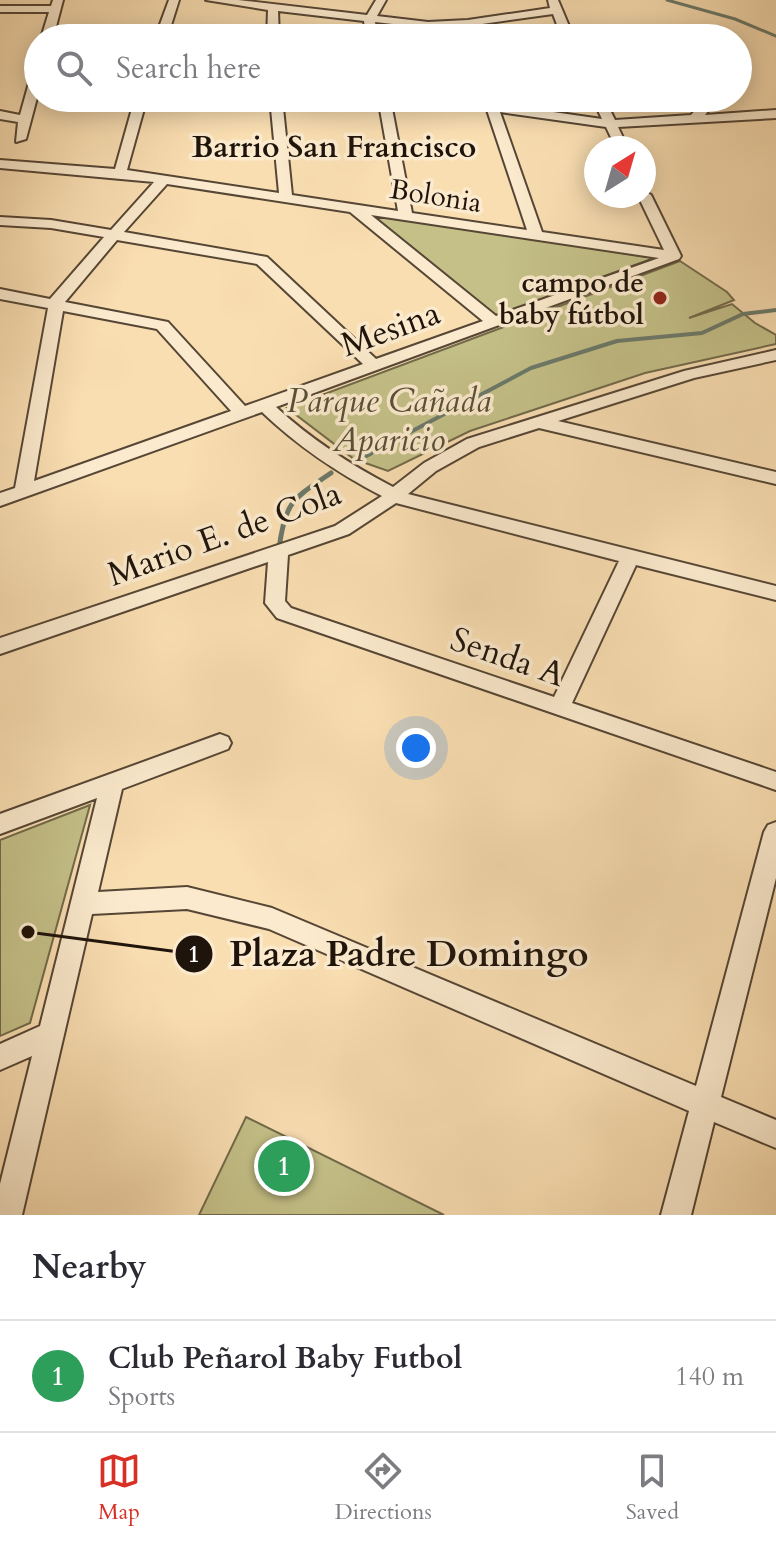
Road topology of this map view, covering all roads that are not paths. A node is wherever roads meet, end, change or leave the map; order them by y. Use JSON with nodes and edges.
{"nodes":[{"id":1,"x":174,"y":0,"type":"edge"},
{"id":2,"x":211,"y":0,"type":"edge"},
{"id":3,"x":381,"y":0,"type":"edge"},
{"id":4,"x":57,"y":4,"type":"edge"},
{"id":5,"x":555,"y":5,"type":"edge"},
{"id":6,"x":0,"y":9,"type":"edge"},
{"id":7,"x":273,"y":9,"type":"junction"},
{"id":8,"x":369,"y":20,"type":"junction"},
{"id":9,"x":468,"y":23,"type":"joint"},
{"id":10,"x":51,"y":24,"type":"edge"},
{"id":11,"x":166,"y":24,"type":"edge"},
{"id":12,"x":273,"y":24,"type":"edge"},
{"id":13,"x":370,"y":24,"type":"edge"},
{"id":14,"x":416,"y":24,"type":"edge"},
{"id":15,"x":448,"y":24,"type":"edge"},
{"id":16,"x":562,"y":24,"type":"edge"},
{"id":17,"x":27,"y":112,"type":"edge"},
{"id":18,"x":137,"y":112,"type":"edge"},
{"id":19,"x":277,"y":112,"type":"edge"},
{"id":20,"x":387,"y":112,"type":"edge"},
{"id":21,"x":493,"y":112,"type":"edge"},
{"id":22,"x":545,"y":112,"type":"edge"},
{"id":23,"x":605,"y":112,"type":"edge"},
{"id":24,"x":701,"y":112,"type":"edge"},
{"id":25,"x":776,"y":114,"type":"edge"},
{"id":26,"x":0,"y":115,"type":"edge"},
{"id":27,"x":25,"y":119,"type":"junction"},
{"id":28,"x":694,"y":120,"type":"junction"},
{"id":29,"x":611,"y":124,"type":"junction"},
{"id":30,"x":616,"y":136,"type":"edge"},
{"id":31,"x":20,"y":139,"type":"dead end"},
{"id":32,"x":0,"y":164,"type":"edge"},
{"id":33,"x":120,"y":173,"type":"junction"},
{"id":34,"x":163,"y":180,"type":"junction"},
{"id":35,"x":286,"y":198,"type":"junction"},
{"id":36,"x":354,"y":208,"type":"junction"},
{"id":37,"x":649,"y":208,"type":"edge"},
{"id":38,"x":406,"y":216,"type":"junction"},
{"id":39,"x":0,"y":221,"type":"edge"},
{"id":40,"x":115,"y":234,"type":"junction"},
{"id":41,"x":537,"y":237,"type":"junction"},
{"id":42,"x":669,"y":258,"type":"junction"},
{"id":43,"x":0,"y":294,"type":"edge"},
{"id":44,"x":56,"y":304,"type":"junction"},
{"id":45,"x":494,"y":322,"type":"junction"},
{"id":46,"x":776,"y":355,"type":"edge"},
{"id":47,"x":373,"y":365,"type":"junction"},
{"id":48,"x":265,"y":406,"type":"junction"},
{"id":49,"x":243,"y":414,"type":"junction"},
{"id":50,"x":536,"y":422,"type":"junction"},
{"id":51,"x":776,"y":478,"type":"edge"},
{"id":52,"x":23,"y":492,"type":"junction"},
{"id":53,"x":392,"y":495,"type":"junction"},
{"id":54,"x":0,"y":500,"type":"edge"},
{"id":55,"x":279,"y":550,"type":"junction"},
{"id":56,"x":630,"y":558,"type":"junction"},
{"id":57,"x":776,"y":593,"type":"edge"},
{"id":58,"x":0,"y":646,"type":"edge"},
{"id":59,"x":559,"y":708,"type":"junction"},
{"id":60,"x":220,"y":743,"type":"dead end"},
{"id":61,"x":776,"y":781,"type":"edge"},
{"id":62,"x":112,"y":783,"type":"junction"},
{"id":63,"x":0,"y":824,"type":"edge"},
{"id":64,"x":776,"y":832,"type":"edge"},
{"id":65,"x":82,"y":904,"type":"junction"},
{"id":66,"x":50,"y":1035,"type":"junction"},
{"id":67,"x":0,"y":1057,"type":"edge"},
{"id":68,"x":703,"y":1103,"type":"junction"},
{"id":69,"x":776,"y":1134,"type":"edge"},
{"id":70,"x":7,"y":1215,"type":"edge"},
{"id":71,"x":676,"y":1215,"type":"edge"}],
"edges":[{"from":1,"to":11,"type":"street"},
{"from":2,"to":7,"type":"street"},
{"from":3,"to":8,"type":"street"},
{"from":4,"to":6,"type":"street"},
{"from":4,"to":10,"type":"street"},
{"from":5,"to":9,"type":"street"},
{"from":5,"to":16,"type":"street"},
{"from":7,"to":8,"type":"street"},
{"from":7,"to":12,"type":"street"},
{"from":8,"to":13,"type":"street"},
{"from":8,"to":14,"type":"street"},
{"from":9,"to":15,"type":"street"},
{"from":17,"to":27,"type":"street"},
{"from":18,"to":33,"type":"street"},
{"from":19,"to":35,"type":"street"},
{"from":20,"to":38,"type":"street"},
{"from":21,"to":41,"type":"street"},
{"from":22,"to":29,"type":"street"},
{"from":23,"to":29,"type":"street"},
{"from":24,"to":28,"type":"street"},
{"from":25,"to":28,"type":"street"},
{"from":26,"to":27,"type":"street"},
{"from":27,"to":31,"type":"street"},
{"from":28,"to":29,"type":"street"},
{"from":29,"to":30,"type":"street"},
{"from":32,"to":33,"type":"street","name":"Bolonia"},
{"from":33,"to":34,"type":"street","name":"Bolonia"},
{"from":34,"to":35,"type":"street","name":"Bolonia"},
{"from":34,"to":40,"type":"street"},
{"from":35,"to":36,"type":"street","name":"Bolonia"},
{"from":36,"to":38,"type":"street","name":"Bolonia"},
{"from":36,"to":45,"type":"street"},
{"from":37,"to":42,"type":"street"},
{"from":38,"to":41,"type":"street","name":"Bolonia"},
{"from":39,"to":40,"type":"street"},
{"from":40,"to":44,"type":"street"},
{"from":40,"to":47,"type":"street"},
{"from":41,"to":42,"type":"street","name":"Bolonia"},
{"from":42,"to":45,"type":"street","name":"Mesina"},
{"from":43,"to":44,"type":"street"},
{"from":44,"to":49,"type":"street"},
{"from":44,"to":52,"type":"street"},
{"from":45,"to":47,"type":"street","name":"Mesina"},
{"from":46,"to":50,"type":"street","name":"Mario E. de Cola"},
{"from":47,"to":48,"type":"street","name":"Mesina"},
{"from":48,"to":49,"type":"street","name":"Mesina"},
{"from":48,"to":53,"type":"street"},
{"from":49,"to":52,"type":"street","name":"Mesina"},
{"from":50,"to":51,"type":"street"},
{"from":50,"to":53,"type":"street","name":"Mario E. de Cola"},
{"from":52,"to":54,"type":"street","name":"Mesina"},
{"from":53,"to":55,"type":"street","name":"Mario E. de Cola"},
{"from":53,"to":56,"type":"street"},
{"from":55,"to":58,"type":"street","name":"Mario E. de Cola"},
{"from":55,"to":59,"type":"street","name":"Senda A"},
{"from":56,"to":57,"type":"street"},
{"from":56,"to":59,"type":"street"},
{"from":59,"to":61,"type":"street","name":"Senda A"},
{"from":60,"to":62,"type":"street"},
{"from":62,"to":63,"type":"street"},
{"from":62,"to":65,"type":"street"},
{"from":64,"to":68,"type":"street"},
{"from":65,"to":66,"type":"street"},
{"from":65,"to":68,"type":"street"},
{"from":66,"to":67,"type":"street"},
{"from":66,"to":70,"type":"street"},
{"from":68,"to":69,"type":"street"},
{"from":68,"to":71,"type":"street"}]}
